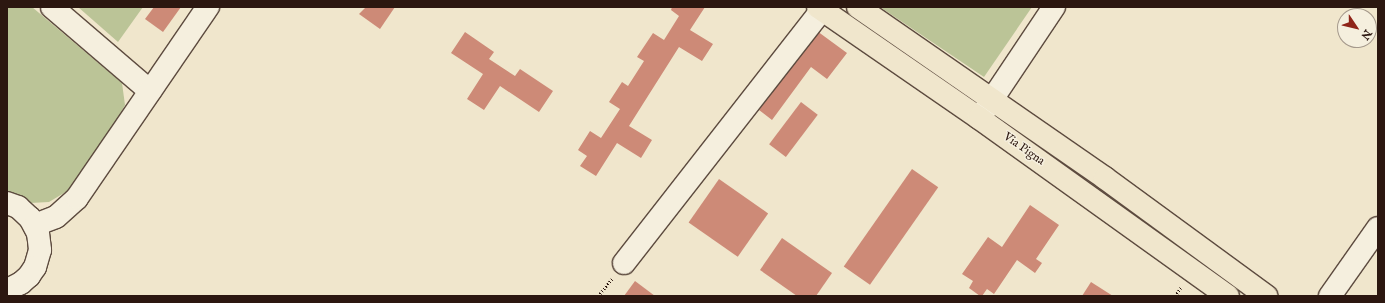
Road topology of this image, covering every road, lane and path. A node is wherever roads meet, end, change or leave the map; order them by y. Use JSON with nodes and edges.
{"nodes":[{"id":1,"x":52,"y":7,"type":"edge"},
{"id":2,"x":208,"y":7,"type":"edge"},
{"id":3,"x":858,"y":7,"type":"edge"},
{"id":4,"x":1054,"y":7,"type":"edge"},
{"id":5,"x":820,"y":8,"type":"edge"},
{"id":6,"x":150,"y":91,"type":"junction"},
{"id":7,"x":992,"y":100,"type":"junction"},
{"id":8,"x":979,"y":118,"type":"junction"},
{"id":9,"x":7,"y":203,"type":"edge"},
{"id":10,"x":35,"y":225,"type":"junction"},
{"id":11,"x":1378,"y":228,"type":"edge"},
{"id":12,"x":624,"y":262,"type":"dead end"},
{"id":13,"x":7,"y":290,"type":"edge"},
{"id":14,"x":1228,"y":296,"type":"edge"},
{"id":15,"x":1266,"y":296,"type":"edge"},
{"id":16,"x":1330,"y":296,"type":"edge"}],
"edges":[{"from":1,"to":6,"type":"street"},
{"from":2,"to":6,"type":"street"},
{"from":3,"to":7,"type":"main road"},
{"from":4,"to":7,"type":"street"},
{"from":5,"to":8,"type":"main road","name":"Via Pigna"},
{"from":5,"to":12,"type":"street"},
{"from":6,"to":10,"type":"street"},
{"from":7,"to":8,"type":"street"},
{"from":7,"to":15,"type":"main road"},
{"from":8,"to":14,"type":"main road","name":"Via Pigna"},
{"from":9,"to":10,"type":"street"},
{"from":10,"to":13,"type":"street"},
{"from":11,"to":16,"type":"street"}]}
